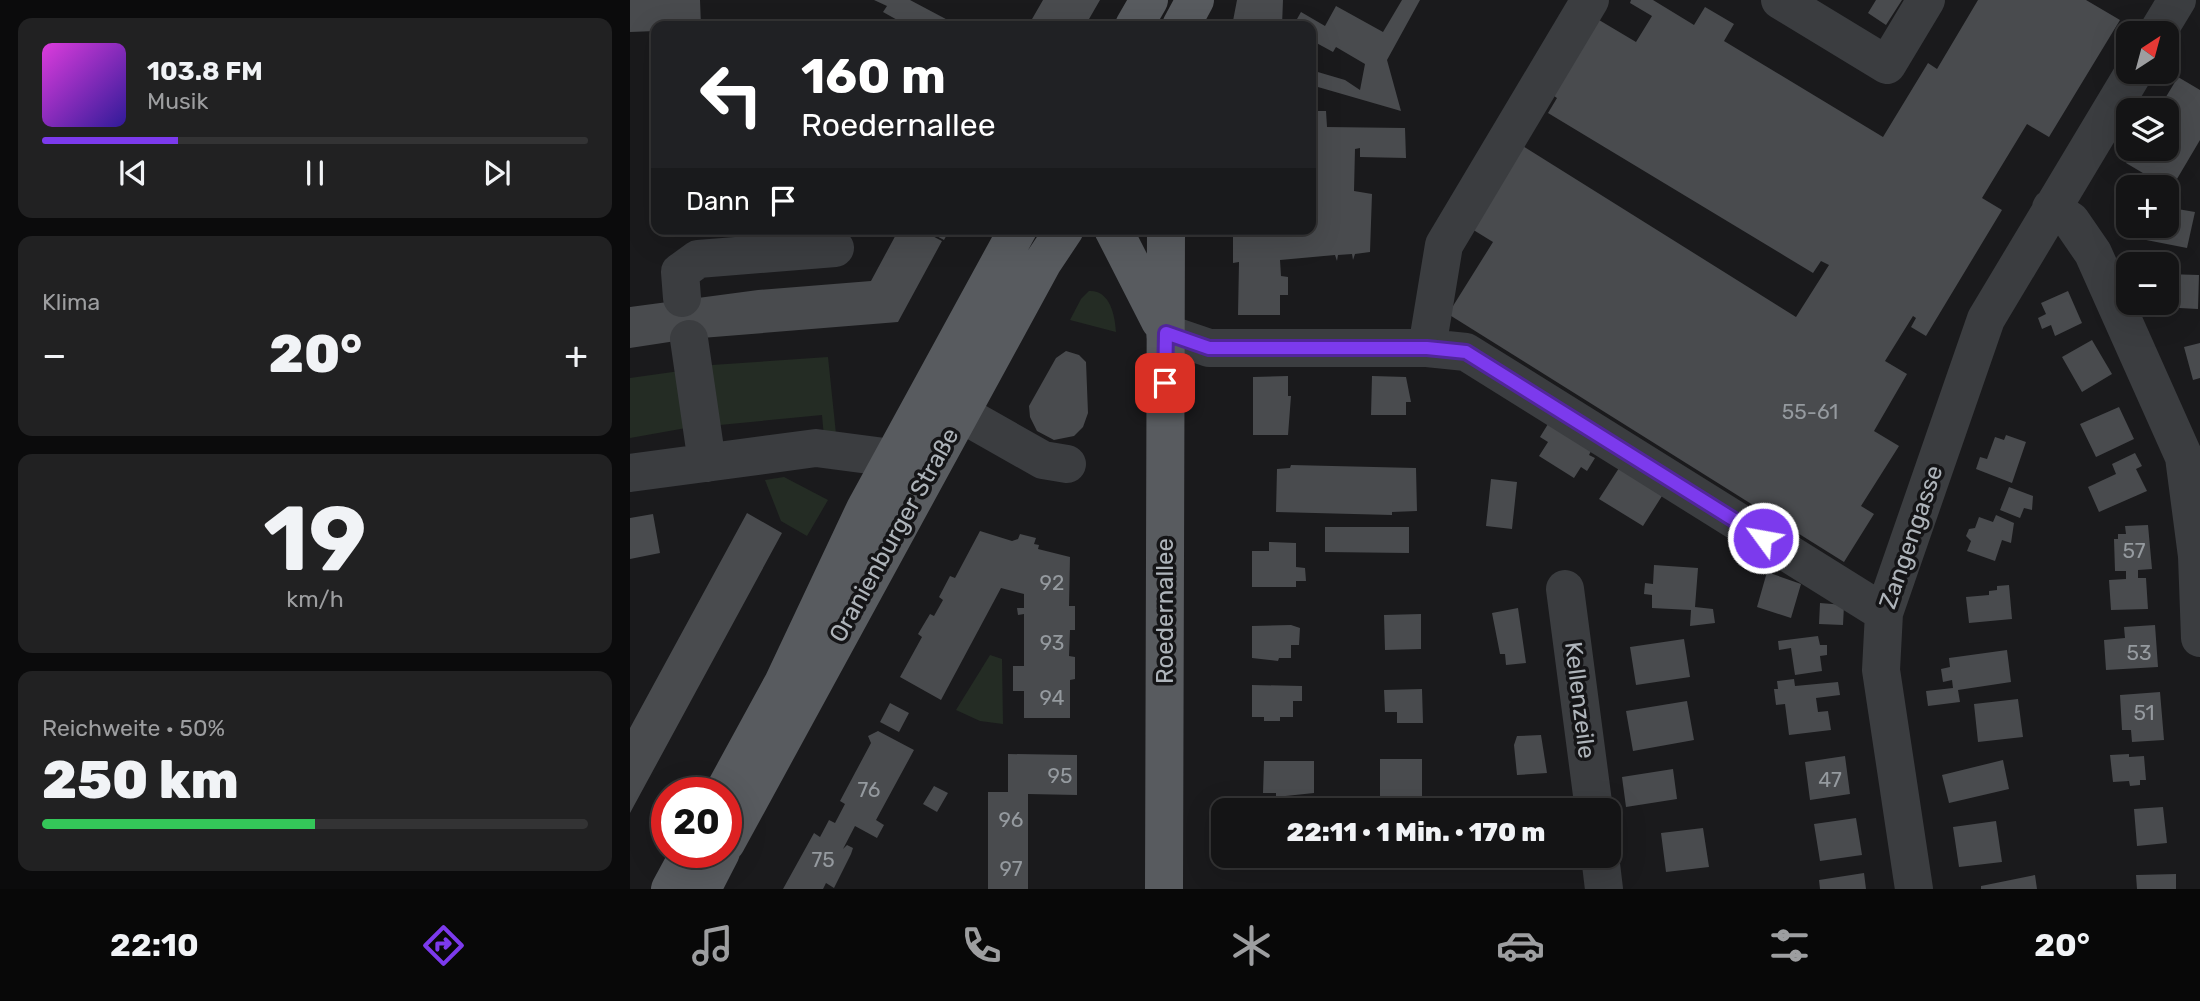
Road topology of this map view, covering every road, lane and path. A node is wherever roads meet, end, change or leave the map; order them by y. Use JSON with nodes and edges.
{"nodes":[{"id":1,"x":1149,"y":0,"type":"edge"},
{"id":2,"x":1195,"y":0,"type":"edge"},
{"id":3,"x":1590,"y":0,"type":"edge"},
{"id":4,"x":1780,"y":0,"type":"edge"},
{"id":5,"x":1926,"y":0,"type":"edge"},
{"id":6,"x":2177,"y":0,"type":"edge"},
{"id":7,"x":1137,"y":21,"type":"edge"},
{"id":8,"x":1184,"y":21,"type":"edge"},
{"id":9,"x":2164,"y":21,"type":"edge"},
{"id":10,"x":2127,"y":84,"type":"edge"},
{"id":11,"x":2051,"y":208,"type":"junction"},
{"id":12,"x":1015,"y":235,"type":"edge"},
{"id":13,"x":1061,"y":235,"type":"edge"},
{"id":14,"x":1116,"y":235,"type":"edge"},
{"id":15,"x":1166,"y":235,"type":"edge"},
{"id":16,"x":706,"y":244,"type":"edge"},
{"id":17,"x":835,"y":248,"type":"dead end"},
{"id":18,"x":682,"y":298,"type":"dead end"},
{"id":19,"x":1166,"y":333,"type":"junction"},
{"id":20,"x":689,"y":339,"type":"dead end"},
{"id":21,"x":1427,"y":348,"type":"junction"},
{"id":22,"x":960,"y":413,"type":"junction"},
{"id":23,"x":892,"y":458,"type":"junction"},
{"id":24,"x":707,"y":463,"type":"junction"},
{"id":25,"x":1066,"y":464,"type":"dead end"},
{"id":26,"x":630,"y":473,"type":"edge"},
{"id":27,"x":925,"y":477,"type":"junction"},
{"id":28,"x":1565,"y":589,"type":"dead end"},
{"id":29,"x":1884,"y":613,"type":"junction"},
{"id":30,"x":2200,"y":638,"type":"edge"},
{"id":31,"x":732,"y":777,"type":"edge"},
{"id":32,"x":1592,"y":798,"type":"edge"},
{"id":33,"x":742,"y":814,"type":"edge"},
{"id":34,"x":681,"y":868,"type":"edge"},
{"id":35,"x":713,"y":868,"type":"edge"},
{"id":36,"x":1601,"y":868,"type":"edge"},
{"id":37,"x":670,"y":889,"type":"edge"},
{"id":38,"x":702,"y":889,"type":"edge"},
{"id":39,"x":1164,"y":889,"type":"edge"},
{"id":40,"x":1604,"y":889,"type":"edge"},
{"id":41,"x":1914,"y":889,"type":"edge"}],
"edges":[{"from":1,"to":7,"type":"main road"},
{"from":2,"to":8,"type":"main road"},
{"from":3,"to":21,"type":"street"},
{"from":4,"to":5,"type":"street"},
{"from":6,"to":9,"type":"street"},
{"from":10,"to":11,"type":"street","name":"Zangengasse"},
{"from":11,"to":29,"type":"street","name":"Zangengasse"},
{"from":11,"to":30,"type":"street"},
{"from":12,"to":23,"type":"main road","name":"Oranienburger Straße"},
{"from":13,"to":22,"type":"main road","name":"Oranienburger Straße"},
{"from":14,"to":19,"type":"main road","name":"Roedernallee"},
{"from":15,"to":19,"type":"main road","name":"Roedernallee"},
{"from":16,"to":17,"type":"street"},
{"from":16,"to":18,"type":"street"},
{"from":19,"to":21,"type":"street"},
{"from":19,"to":39,"type":"main road","name":"Roedernallee"},
{"from":20,"to":24,"type":"street"},
{"from":21,"to":29,"type":"street"},
{"from":22,"to":25,"type":"street"},
{"from":22,"to":27,"type":"main road","name":"Oranienburger Straße"},
{"from":23,"to":24,"type":"street"},
{"from":23,"to":27,"type":"street"},
{"from":23,"to":31,"type":"main road","name":"Oranienburger Straße"},
{"from":24,"to":26,"type":"street"},
{"from":27,"to":33,"type":"main road","name":"Oranienburger Straße"},
{"from":28,"to":32,"type":"street","name":"Kellenzeile"},
{"from":29,"to":41,"type":"street","name":"Zangengasse"},
{"from":34,"to":37,"type":"main road"},
{"from":35,"to":38,"type":"main road"},
{"from":36,"to":40,"type":"street"}]}
